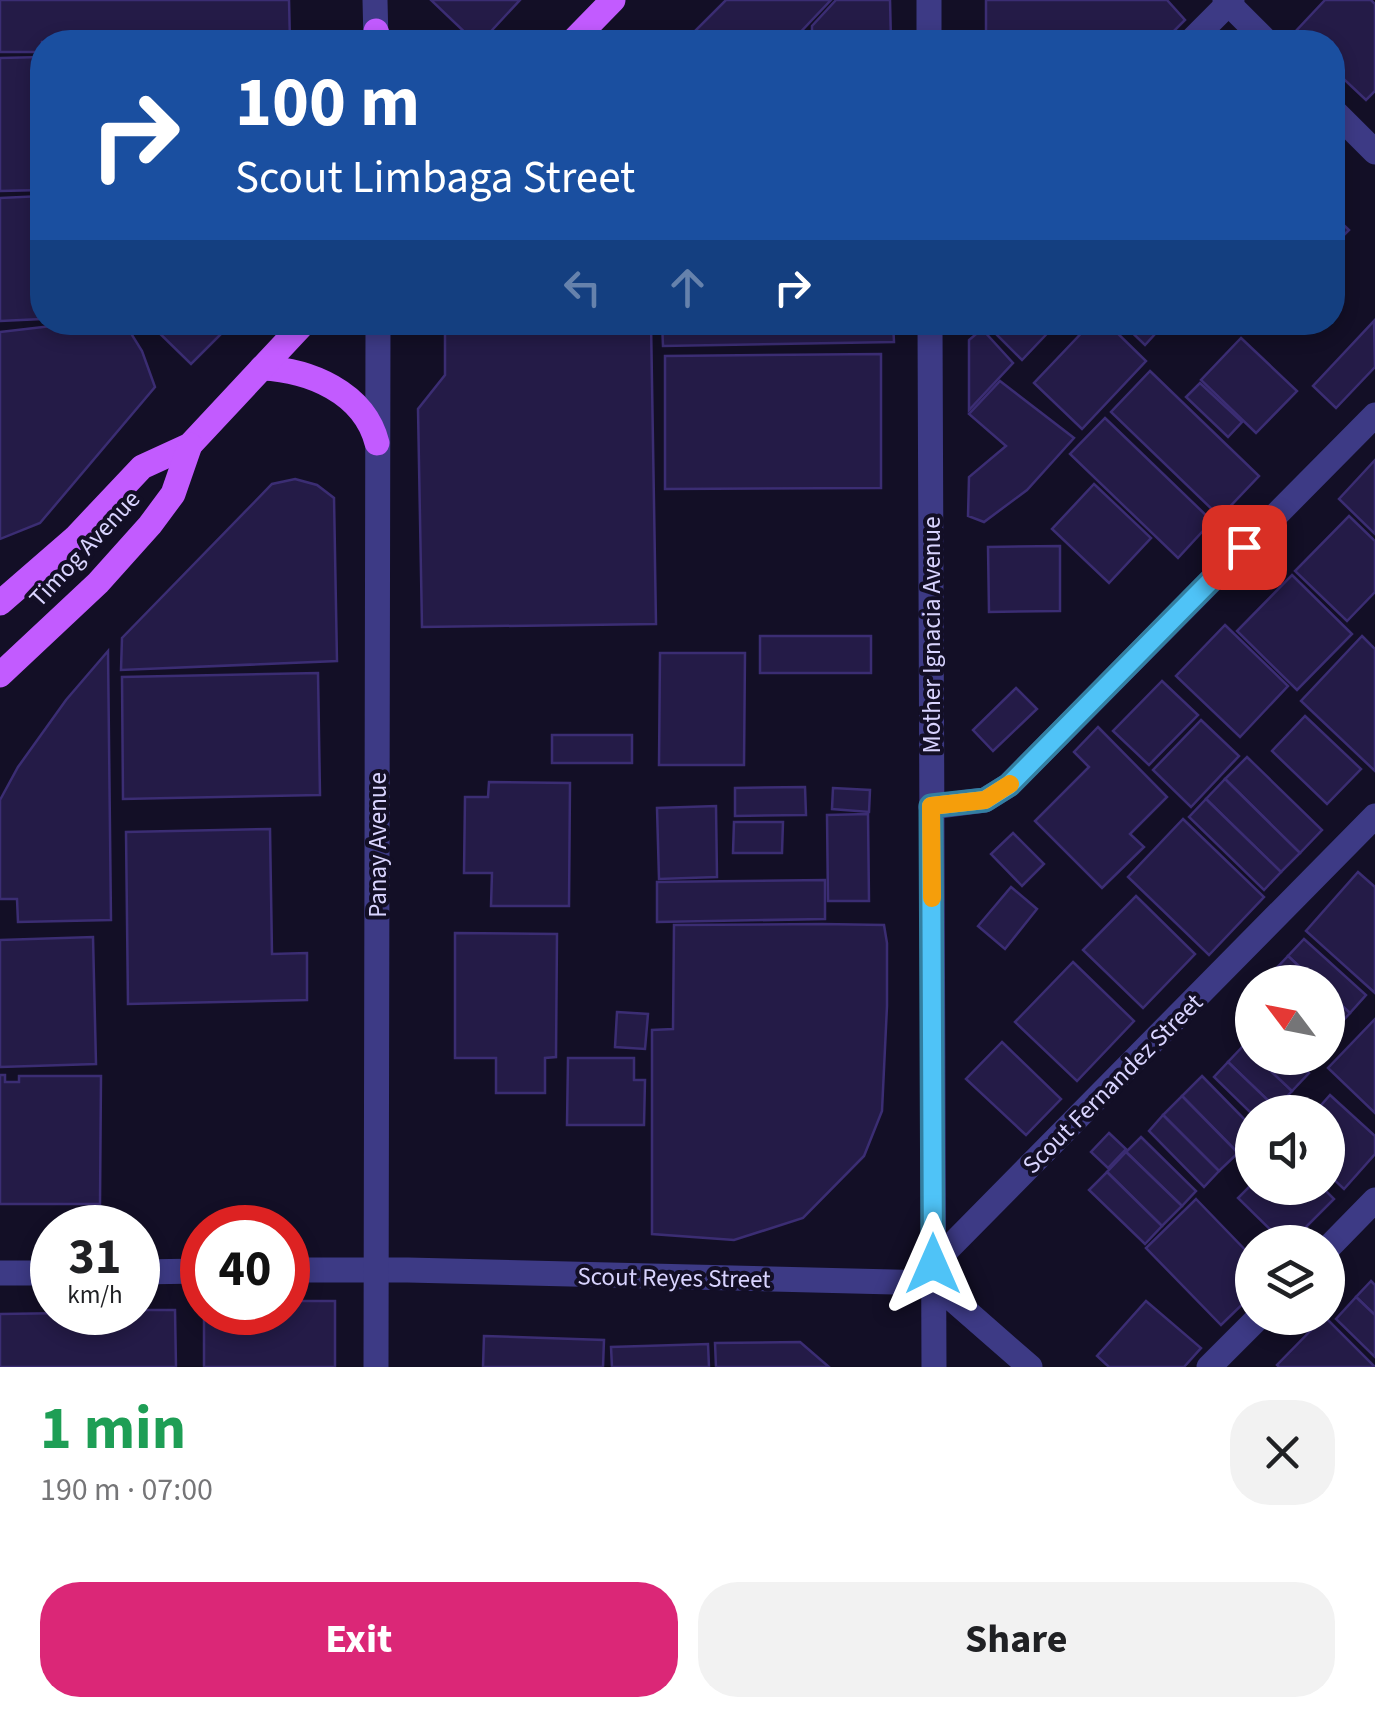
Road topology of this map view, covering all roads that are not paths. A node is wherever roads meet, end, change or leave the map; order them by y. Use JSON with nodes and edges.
{"nodes":[{"id":1,"x":375,"y":0,"type":"edge"},
{"id":2,"x":613,"y":0,"type":"edge"},
{"id":3,"x":929,"y":0,"type":"edge"},
{"id":4,"x":1228,"y":1,"type":"edge"},
{"id":5,"x":377,"y":30,"type":"edge"},
{"id":6,"x":584,"y":30,"type":"edge"},
{"id":7,"x":929,"y":30,"type":"edge"},
{"id":8,"x":1201,"y":30,"type":"edge"},
{"id":9,"x":1256,"y":30,"type":"edge"},
{"id":10,"x":1345,"y":120,"type":"edge"},
{"id":11,"x":1374,"y":148,"type":"edge"},
{"id":12,"x":294,"y":335,"type":"edge"},
{"id":13,"x":378,"y":335,"type":"edge"},
{"id":14,"x":930,"y":335,"type":"edge"},
{"id":15,"x":262,"y":368,"type":"junction"},
{"id":16,"x":1375,"y":415,"type":"edge"},
{"id":17,"x":377,"y":443,"type":"junction"},
{"id":18,"x":190,"y":445,"type":"junction"},
{"id":19,"x":0,"y":603,"type":"edge"},
{"id":20,"x":0,"y":674,"type":"edge"},
{"id":21,"x":931,"y":806,"type":"junction"},
{"id":22,"x":1375,"y":816,"type":"edge"},
{"id":23,"x":1375,"y":1200,"type":"edge"},
{"id":24,"x":1345,"y":1231,"type":"edge"},
{"id":25,"x":376,"y":1269,"type":"junction"},
{"id":26,"x":310,"y":1270,"type":"edge"},
{"id":27,"x":30,"y":1273,"type":"edge"},
{"id":28,"x":0,"y":1274,"type":"edge"},
{"id":29,"x":934,"y":1274,"type":"junction"},
{"id":30,"x":1241,"y":1335,"type":"edge"},
{"id":31,"x":376,"y":1367,"type":"edge"},
{"id":32,"x":934,"y":1367,"type":"edge"},
{"id":33,"x":1030,"y":1367,"type":"edge"},
{"id":34,"x":1209,"y":1367,"type":"edge"}],
"edges":[{"from":1,"to":5,"type":"street"},
{"from":2,"to":6,"type":"main road"},
{"from":3,"to":7,"type":"street"},
{"from":4,"to":8,"type":"street"},
{"from":4,"to":9,"type":"street"},
{"from":10,"to":11,"type":"street"},
{"from":12,"to":15,"type":"main road","name":"Timog Avenue"},
{"from":13,"to":17,"type":"street","name":"Panay Avenue"},
{"from":14,"to":21,"type":"street","name":"Mother Ignacia Avenue"},
{"from":15,"to":17,"type":"main road"},
{"from":15,"to":18,"type":"main road","name":"Timog Avenue"},
{"from":16,"to":21,"type":"street"},
{"from":17,"to":25,"type":"street","name":"Panay Avenue"},
{"from":18,"to":19,"type":"main road","name":"Timog Avenue"},
{"from":18,"to":20,"type":"main road","name":"Timog Avenue"},
{"from":21,"to":29,"type":"street","name":"Mother Ignacia Avenue"},
{"from":22,"to":29,"type":"street","name":"Scout Fernandez Street"},
{"from":23,"to":24,"type":"street"},
{"from":25,"to":26,"type":"street","name":"Scout Reyes Street"},
{"from":25,"to":29,"type":"street","name":"Scout Reyes Street"},
{"from":25,"to":31,"type":"street","name":"Panay Avenue"},
{"from":27,"to":28,"type":"street"},
{"from":29,"to":32,"type":"street","name":"Mother Ignacia Avenue"},
{"from":29,"to":33,"type":"street"},
{"from":30,"to":34,"type":"street"}]}
